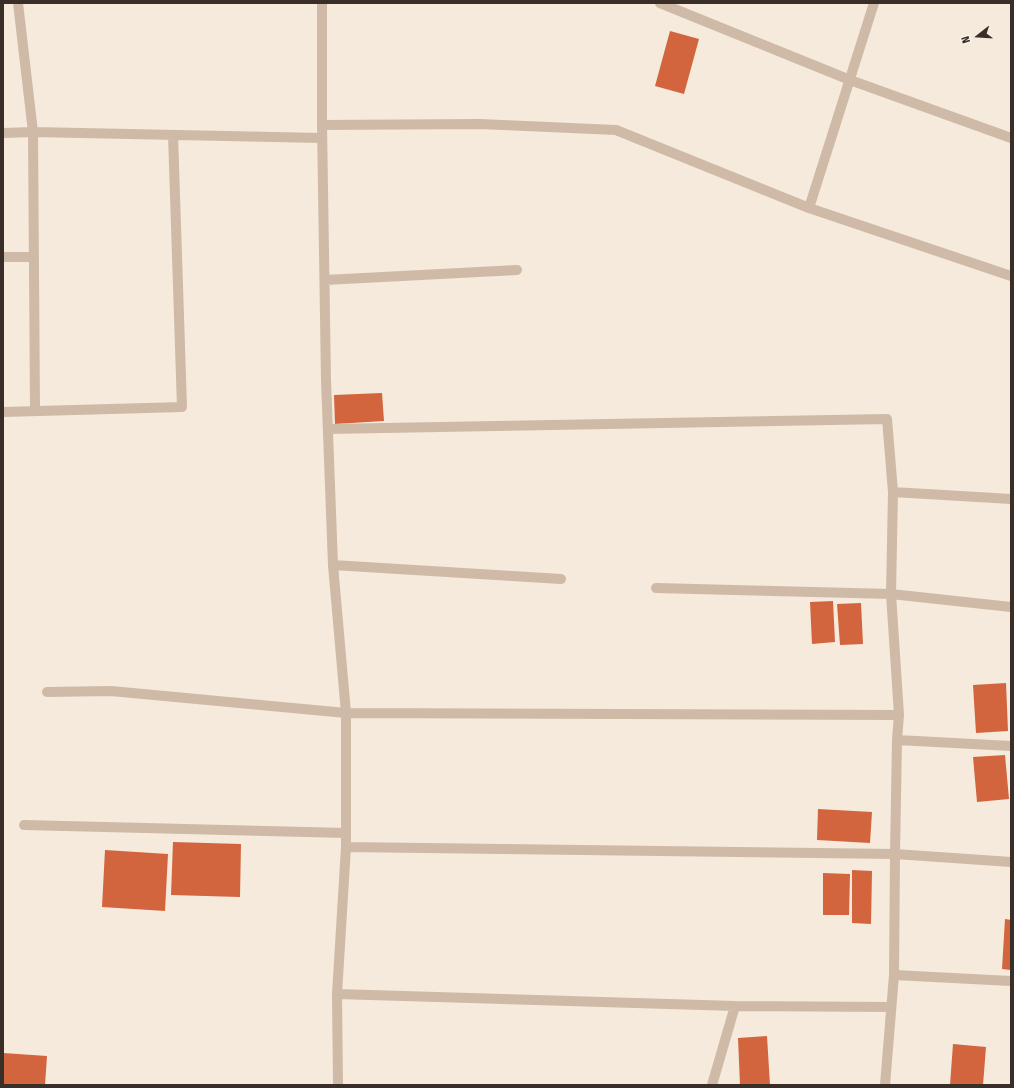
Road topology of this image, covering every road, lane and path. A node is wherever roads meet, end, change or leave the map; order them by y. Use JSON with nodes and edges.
{"nodes":[{"id":1,"x":18,"y":3,"type":"edge"},
{"id":2,"x":322,"y":3,"type":"edge"},
{"id":3,"x":660,"y":3,"type":"edge"},
{"id":4,"x":874,"y":3,"type":"edge"},
{"id":5,"x":850,"y":80,"type":"junction"},
{"id":6,"x":322,"y":125,"type":"junction"},
{"id":7,"x":33,"y":132,"type":"junction"},
{"id":8,"x":3,"y":133,"type":"edge"},
{"id":9,"x":173,"y":135,"type":"junction"},
{"id":10,"x":322,"y":138,"type":"junction"},
{"id":11,"x":1011,"y":138,"type":"edge"},
{"id":12,"x":809,"y":208,"type":"junction"},
{"id":13,"x":33,"y":256,"type":"junction"},
{"id":14,"x":3,"y":257,"type":"edge"},
{"id":15,"x":517,"y":270,"type":"dead end"},
{"id":16,"x":1011,"y":276,"type":"edge"},
{"id":17,"x":324,"y":280,"type":"junction"},
{"id":18,"x":35,"y":411,"type":"junction"},
{"id":19,"x":3,"y":412,"type":"edge"},
{"id":20,"x":328,"y":429,"type":"junction"},
{"id":21,"x":893,"y":492,"type":"junction"},
{"id":22,"x":1011,"y":499,"type":"edge"},
{"id":23,"x":333,"y":565,"type":"junction"},
{"id":24,"x":561,"y":579,"type":"dead end"},
{"id":25,"x":656,"y":588,"type":"dead end"},
{"id":26,"x":891,"y":594,"type":"junction"},
{"id":27,"x":1011,"y":607,"type":"edge"},
{"id":28,"x":47,"y":692,"type":"dead end"},
{"id":29,"x":346,"y":713,"type":"junction"},
{"id":30,"x":899,"y":715,"type":"junction"},
{"id":31,"x":897,"y":740,"type":"junction"},
{"id":32,"x":1011,"y":746,"type":"edge"},
{"id":33,"x":24,"y":825,"type":"dead end"},
{"id":34,"x":346,"y":833,"type":"junction"},
{"id":35,"x":346,"y":847,"type":"junction"},
{"id":36,"x":894,"y":854,"type":"junction"},
{"id":37,"x":1011,"y":862,"type":"edge"},
{"id":38,"x":894,"y":975,"type":"junction"},
{"id":39,"x":1011,"y":981,"type":"edge"},
{"id":40,"x":337,"y":994,"type":"junction"},
{"id":41,"x":735,"y":1006,"type":"junction"},
{"id":42,"x":891,"y":1007,"type":"junction"},
{"id":43,"x":338,"y":1085,"type":"edge"},
{"id":44,"x":712,"y":1085,"type":"edge"},
{"id":45,"x":885,"y":1085,"type":"edge"}],
"edges":[{"from":1,"to":7,"type":"street"},
{"from":2,"to":6,"type":"street"},
{"from":3,"to":5,"type":"street"},
{"from":4,"to":5,"type":"street"},
{"from":5,"to":11,"type":"street"},
{"from":5,"to":12,"type":"street"},
{"from":6,"to":10,"type":"street"},
{"from":6,"to":12,"type":"street"},
{"from":7,"to":8,"type":"street"},
{"from":7,"to":9,"type":"street"},
{"from":7,"to":13,"type":"street"},
{"from":9,"to":10,"type":"street"},
{"from":9,"to":18,"type":"street"},
{"from":10,"to":17,"type":"street"},
{"from":12,"to":16,"type":"street"},
{"from":13,"to":14,"type":"street"},
{"from":13,"to":18,"type":"street"},
{"from":15,"to":17,"type":"street"},
{"from":17,"to":20,"type":"street"},
{"from":18,"to":19,"type":"street"},
{"from":20,"to":21,"type":"street"},
{"from":20,"to":23,"type":"street"},
{"from":21,"to":22,"type":"street"},
{"from":21,"to":26,"type":"street"},
{"from":23,"to":24,"type":"street"},
{"from":23,"to":29,"type":"street"},
{"from":25,"to":26,"type":"street"},
{"from":26,"to":27,"type":"street"},
{"from":26,"to":30,"type":"street"},
{"from":28,"to":29,"type":"street"},
{"from":29,"to":30,"type":"street"},
{"from":29,"to":34,"type":"street"},
{"from":30,"to":31,"type":"street"},
{"from":31,"to":32,"type":"street"},
{"from":31,"to":36,"type":"street"},
{"from":33,"to":34,"type":"street"},
{"from":34,"to":35,"type":"street"},
{"from":35,"to":36,"type":"street"},
{"from":35,"to":40,"type":"street"},
{"from":36,"to":37,"type":"street"},
{"from":36,"to":38,"type":"street"},
{"from":38,"to":39,"type":"street"},
{"from":38,"to":42,"type":"street"},
{"from":40,"to":41,"type":"street"},
{"from":40,"to":43,"type":"street"},
{"from":41,"to":42,"type":"street"},
{"from":41,"to":44,"type":"street"},
{"from":42,"to":45,"type":"street"}]}
